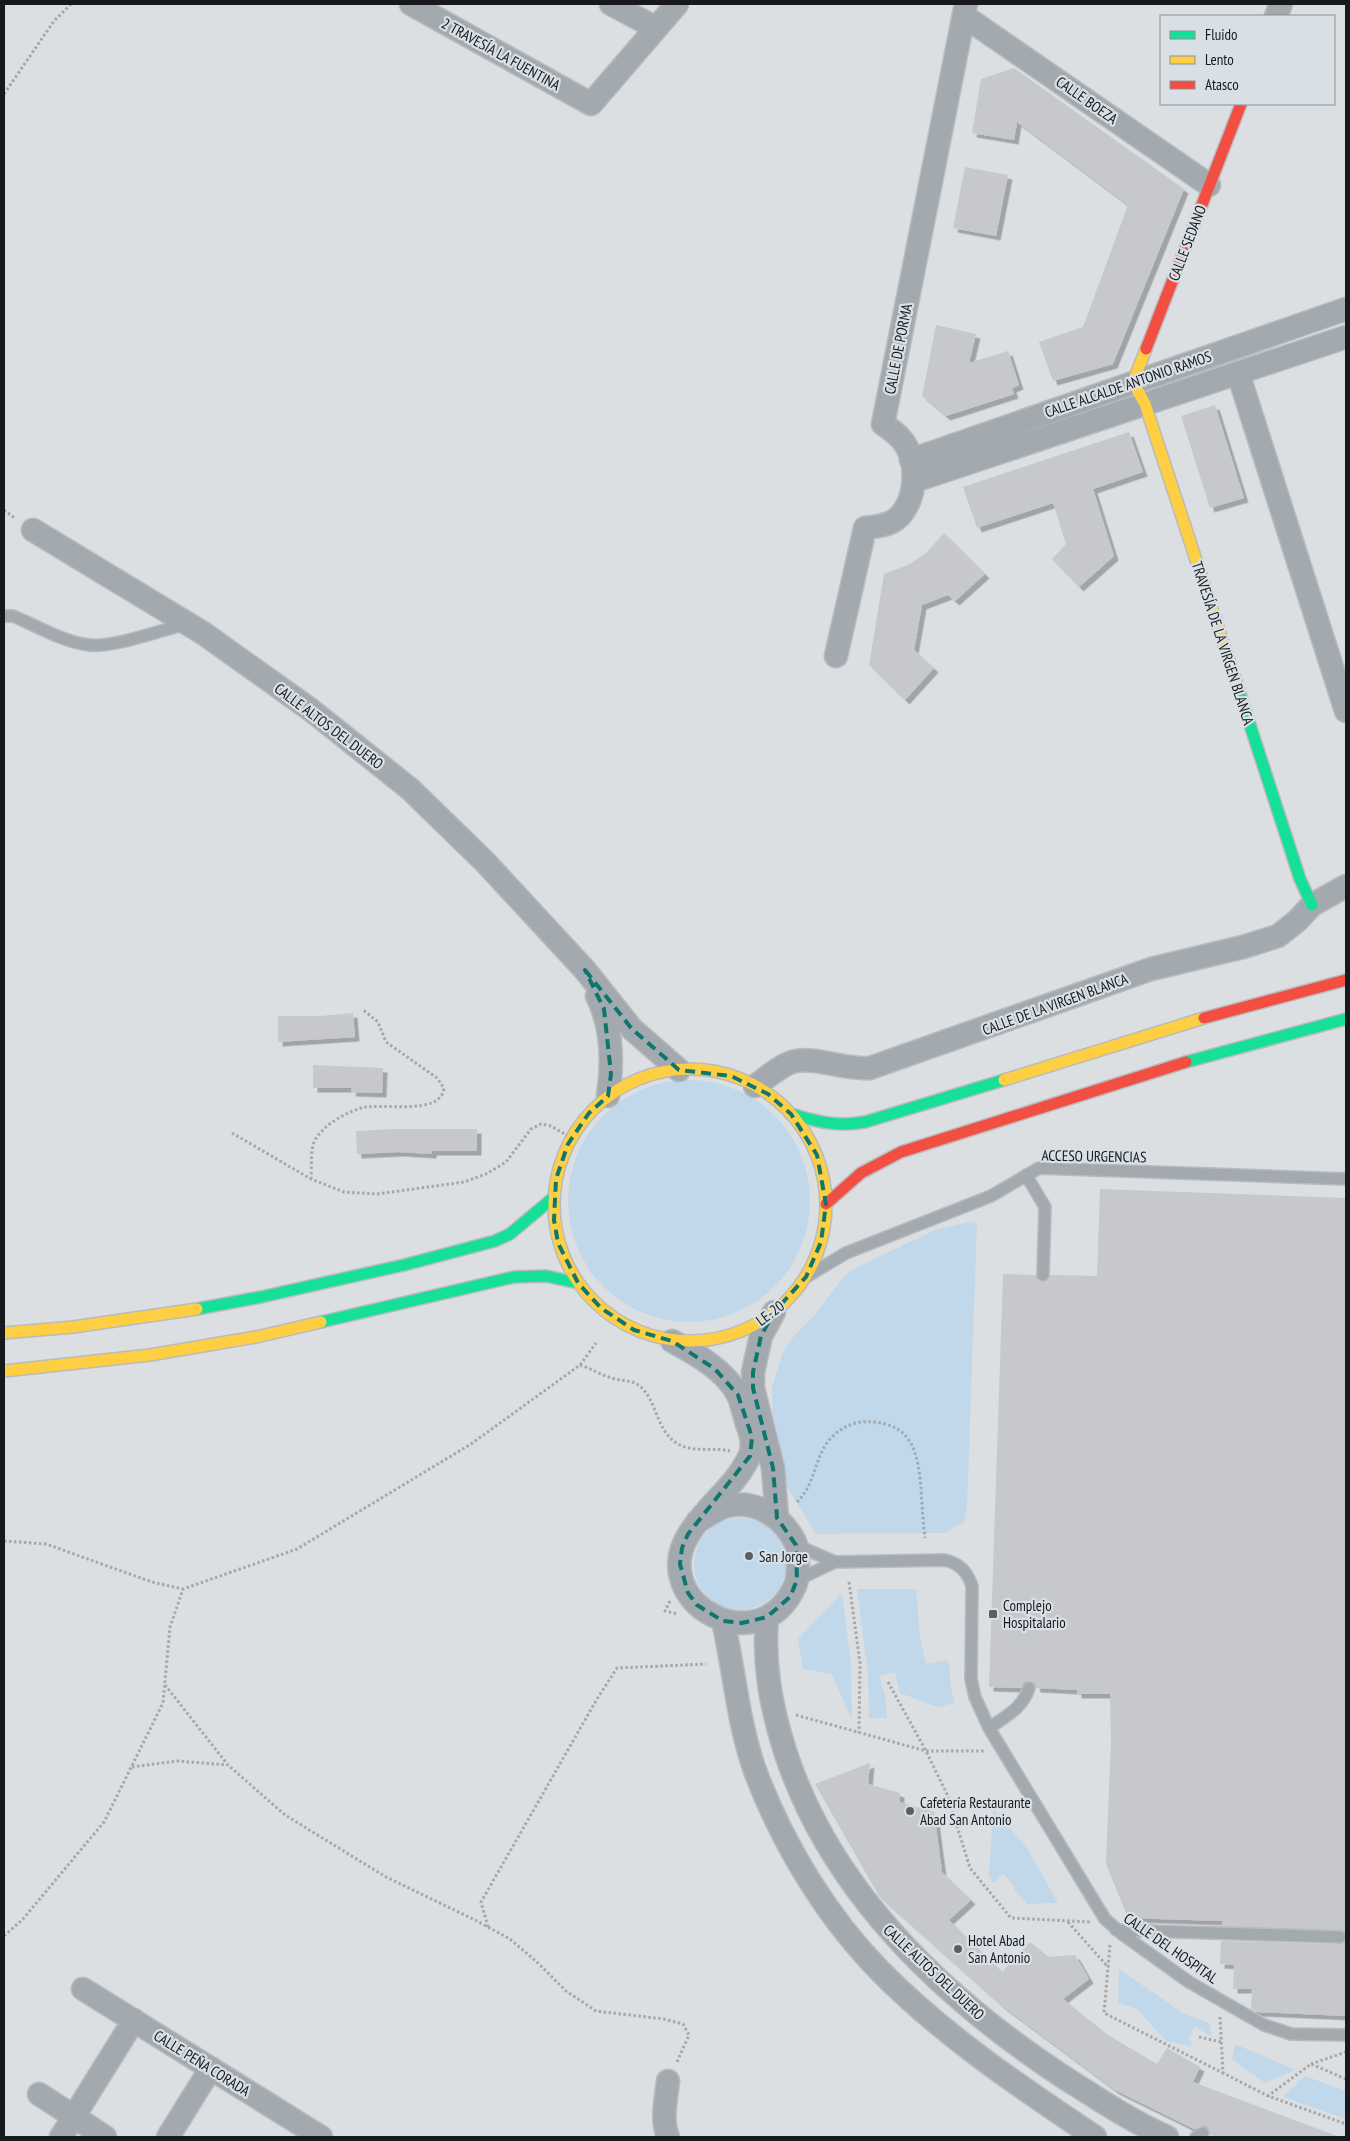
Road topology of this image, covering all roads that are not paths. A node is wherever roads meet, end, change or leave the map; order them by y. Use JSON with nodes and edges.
{"nodes":[{"id":1,"x":411,"y":4,"type":"edge"},
{"id":2,"x":611,"y":4,"type":"edge"},
{"id":3,"x":677,"y":4,"type":"edge"},
{"id":4,"x":965,"y":10,"type":"edge"},
{"id":5,"x":656,"y":28,"type":"junction"},
{"id":6,"x":1241,"y":105,"type":"edge"},
{"id":7,"x":1209,"y":185,"type":"junction"},
{"id":8,"x":1346,"y":309,"type":"edge"},
{"id":9,"x":1346,"y":337,"type":"edge"},
{"id":10,"x":1238,"y":373,"type":"junction"},
{"id":11,"x":1133,"y":382,"type":"junction"},
{"id":12,"x":1145,"y":404,"type":"junction"},
{"id":13,"x":913,"y":470,"type":"junction"},
{"id":14,"x":33,"y":530,"type":"dead end"},
{"id":15,"x":4,"y":616,"type":"edge"},
{"id":16,"x":186,"y":624,"type":"junction"},
{"id":17,"x":836,"y":656,"type":"dead end"},
{"id":18,"x":1346,"y":711,"type":"edge"},
{"id":19,"x":1346,"y":886,"type":"edge"},
{"id":20,"x":1312,"y":905,"type":"junction"},
{"id":21,"x":585,"y":970,"type":"junction"},
{"id":22,"x":1346,"y":980,"type":"edge"},
{"id":23,"x":1346,"y":1018,"type":"edge"},
{"id":24,"x":679,"y":1070,"type":"junction"},
{"id":25,"x":755,"y":1086,"type":"junction"},
{"id":26,"x":608,"y":1096,"type":"junction"},
{"id":27,"x":790,"y":1114,"type":"junction"},
{"id":28,"x":1026,"y":1175,"type":"junction"},
{"id":29,"x":1346,"y":1179,"type":"edge"},
{"id":30,"x":553,"y":1198,"type":"junction"},
{"id":31,"x":826,"y":1204,"type":"junction"},
{"id":32,"x":1043,"y":1275,"type":"dead end"},
{"id":33,"x":806,"y":1277,"type":"junction"},
{"id":34,"x":578,"y":1283,"type":"junction"},
{"id":35,"x":774,"y":1312,"type":"junction"},
{"id":36,"x":4,"y":1334,"type":"edge"},
{"id":37,"x":672,"y":1340,"type":"junction"},
{"id":38,"x":4,"y":1372,"type":"edge"},
{"id":39,"x":784,"y":1512,"type":"junction"},
{"id":40,"x":697,"y":1522,"type":"junction"},
{"id":41,"x":796,"y":1545,"type":"junction"},
{"id":42,"x":835,"y":1562,"type":"junction"},
{"id":43,"x":798,"y":1580,"type":"junction"},
{"id":44,"x":767,"y":1617,"type":"junction"},
{"id":45,"x":723,"y":1621,"type":"junction"},
{"id":46,"x":1029,"y":1688,"type":"dead end"},
{"id":47,"x":989,"y":1728,"type":"junction"},
{"id":48,"x":1116,"y":1930,"type":"junction"},
{"id":49,"x":1340,"y":1937,"type":"dead end"},
{"id":50,"x":83,"y":1988,"type":"dead end"},
{"id":51,"x":134,"y":2020,"type":"junction"},
{"id":52,"x":1346,"y":2036,"type":"edge"},
{"id":53,"x":211,"y":2068,"type":"junction"},
{"id":54,"x":668,"y":2081,"type":"road end"},
{"id":55,"x":39,"y":2094,"type":"dead end"},
{"id":56,"x":74,"y":2117,"type":"junction"},
{"id":57,"x":307,"y":2134,"type":"edge"},
{"id":58,"x":61,"y":2137,"type":"edge"},
{"id":59,"x":105,"y":2137,"type":"edge"},
{"id":60,"x":168,"y":2137,"type":"edge"},
{"id":61,"x":668,"y":2137,"type":"edge"},
{"id":62,"x":1095,"y":2137,"type":"edge"},
{"id":63,"x":1167,"y":2137,"type":"edge"}],
"edges":[{"from":1,"to":5,"type":"street","name":"2 TRAVESÍA LA FUENTINA"},
{"from":2,"to":5,"type":"street"},
{"from":3,"to":5,"type":"street"},
{"from":4,"to":7,"type":"street","name":"CALLE BOEZA"},
{"from":4,"to":13,"type":"street","name":"CALLE DE PORMA"},
{"from":6,"to":7,"type":"main road","name":"CALLE SEDANO"},
{"from":7,"to":11,"type":"main road","name":"CALLE SEDANO"},
{"from":8,"to":11,"type":"street","name":"CALLE ALCALDE ANTONIO RAMOS"},
{"from":9,"to":10,"type":"street","name":"CALLE ALCALDE ANTONIO RAMOS"},
{"from":10,"to":12,"type":"street","name":"CALLE ALCALDE ANTONIO RAMOS"},
{"from":10,"to":18,"type":"street"},
{"from":11,"to":12,"type":"main road","name":"TRAVESÍA DE LA VIRGEN BLANCA"},
{"from":11,"to":13,"type":"street","name":"CALLE ALCALDE ANTONIO RAMOS"},
{"from":12,"to":13,"type":"street","name":"CALLE ALCALDE ANTONIO RAMOS"},
{"from":12,"to":20,"type":"main road","name":"TRAVESÍA DE LA VIRGEN BLANCA"},
{"from":13,"to":17,"type":"street"},
{"from":14,"to":16,"type":"street","name":"CALLE ALTOS DEL DUERO"},
{"from":15,"to":16,"type":"lane"},
{"from":16,"to":21,"type":"street","name":"CALLE ALTOS DEL DUERO"},
{"from":19,"to":20,"type":"street","name":"CALLE DE LA VIRGEN BLANCA"},
{"from":20,"to":25,"type":"street","name":"CALLE DE LA VIRGEN BLANCA"},
{"from":21,"to":24,"type":"street","name":"CALLE ALTOS DEL DUERO"},
{"from":21,"to":26,"type":"street","name":"CALLE ALTOS DEL DUERO"},
{"from":22,"to":27,"type":"main road","number":"LE-20"},
{"from":23,"to":31,"type":"main road"},
{"from":24,"to":25,"type":"main road","name":"LE-20","number":"LE-20"},
{"from":24,"to":26,"type":"main road","name":"LE-20","number":"LE-20"},
{"from":25,"to":27,"type":"main road","name":"LE-20","number":"LE-20"},
{"from":26,"to":30,"type":"main road","name":"LE-20","number":"LE-20"},
{"from":27,"to":31,"type":"main road","name":"LE-20","number":"LE-20"},
{"from":28,"to":29,"type":"lane","name":"ACCESO URGENCIAS"},
{"from":28,"to":32,"type":"lane"},
{"from":28,"to":33,"type":"lane","name":"ACCESO URGENCIAS"},
{"from":30,"to":34,"type":"main road","name":"LE-20","number":"LE-20"},
{"from":30,"to":36,"type":"main road"},
{"from":31,"to":33,"type":"main road","name":"LE-20","number":"LE-20"},
{"from":33,"to":35,"type":"main road","name":"LE-20","number":"LE-20"},
{"from":34,"to":37,"type":"main road","name":"LE-20","number":"LE-20"},
{"from":34,"to":38,"type":"main road"},
{"from":35,"to":37,"type":"main road","name":"LE-20","number":"LE-20"},
{"from":35,"to":39,"type":"street"},
{"from":37,"to":40,"type":"street"},
{"from":39,"to":40,"type":"street"},
{"from":39,"to":41,"type":"street"},
{"from":40,"to":45,"type":"street"},
{"from":41,"to":42,"type":"lane","name":"CALLE DEL HOSPITAL"},
{"from":41,"to":43,"type":"street"},
{"from":42,"to":43,"type":"lane","name":"CALLE DEL HOSPITAL"},
{"from":42,"to":47,"type":"lane","name":"CALLE DEL HOSPITAL"},
{"from":43,"to":44,"type":"street"},
{"from":44,"to":45,"type":"street"},
{"from":44,"to":63,"type":"street","name":"CALLE ALTOS DEL DUERO"},
{"from":45,"to":62,"type":"street"},
{"from":46,"to":47,"type":"lane"},
{"from":47,"to":48,"type":"lane","name":"CALLE DEL HOSPITAL"},
{"from":48,"to":49,"type":"lane"},
{"from":48,"to":52,"type":"lane","name":"CALLE DEL HOSPITAL"},
{"from":50,"to":51,"type":"street","name":"CALLE PEÑA CORADA"},
{"from":51,"to":53,"type":"street","name":"CALLE PEÑA CORADA"},
{"from":51,"to":56,"type":"street"},
{"from":53,"to":57,"type":"street","name":"CALLE PEÑA CORADA"},
{"from":53,"to":60,"type":"street"},
{"from":54,"to":61,"type":"street"},
{"from":55,"to":56,"type":"street"},
{"from":56,"to":58,"type":"street"},
{"from":56,"to":59,"type":"street"}]}
